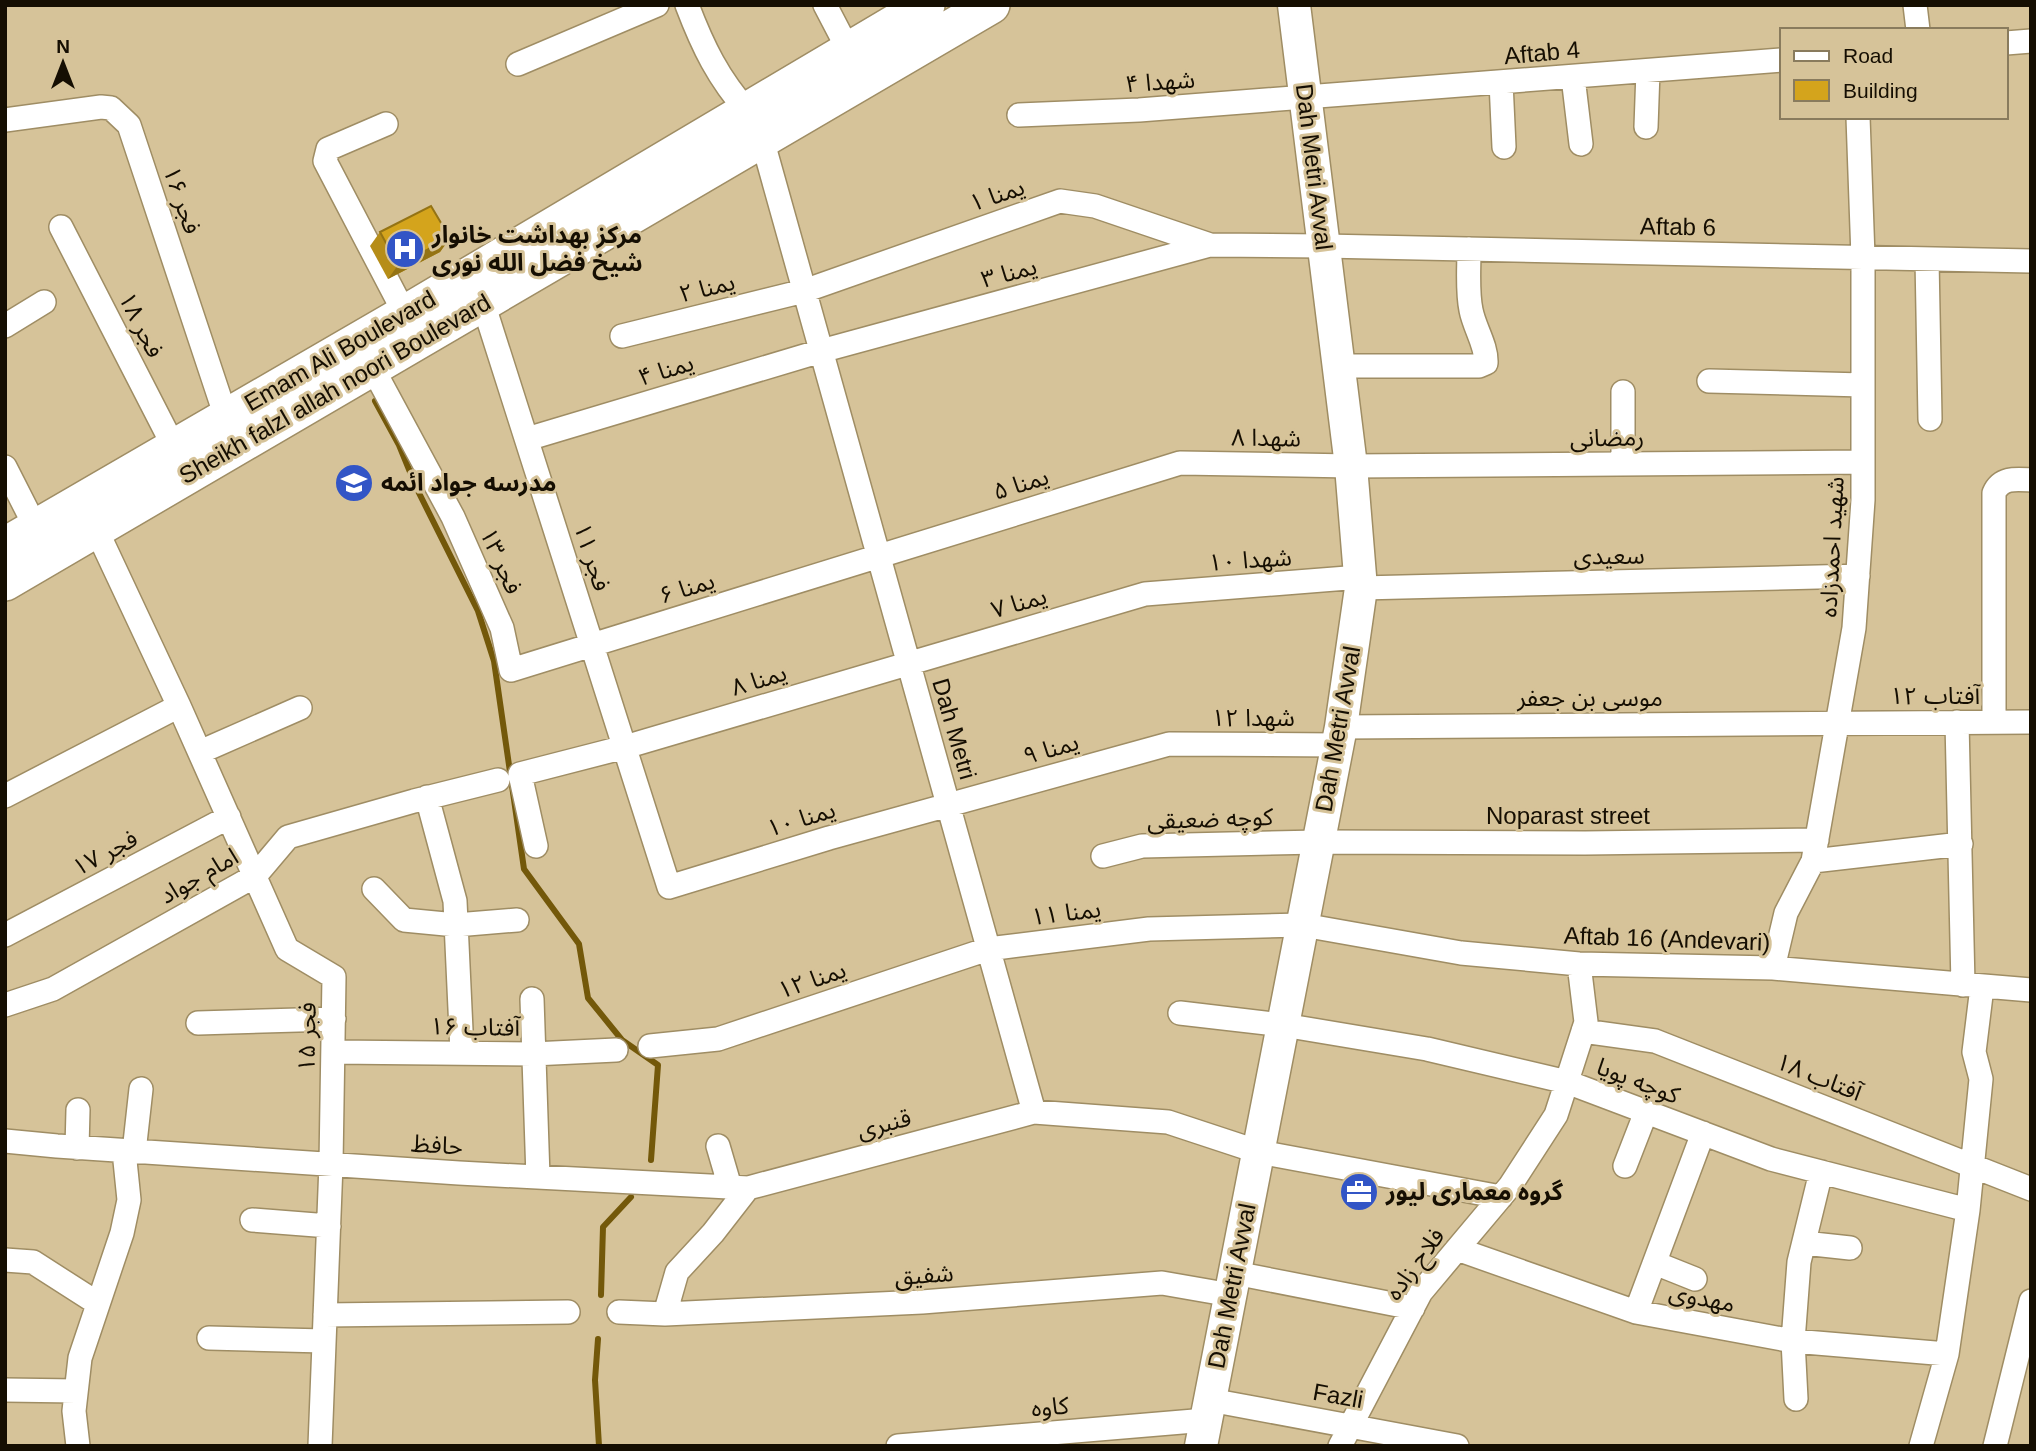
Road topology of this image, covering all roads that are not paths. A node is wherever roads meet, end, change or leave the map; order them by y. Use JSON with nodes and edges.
{"nodes":[{"id":1,"x":657,"y":5,"type":"edge"},
{"id":2,"x":687,"y":5,"type":"edge"},
{"id":3,"x":825,"y":5,"type":"edge"},
{"id":4,"x":991,"y":5,"type":"edge"},
{"id":5,"x":1294,"y":5,"type":"edge"},
{"id":6,"x":1915,"y":5,"type":"edge"},
{"id":7,"x":937,"y":15,"type":"edge"},
{"id":8,"x":1918,"y":28,"type":"edge"},
{"id":9,"x":882,"y":32,"type":"junction"},
{"id":10,"x":2031,"y":41,"type":"edge"},
{"id":11,"x":2008,"y":43,"type":"edge"},
{"id":12,"x":849,"y":51,"type":"junction"},
{"id":13,"x":1780,"y":60,"type":"edge"},
{"id":14,"x":518,"y":64,"type":"dead end"},
{"id":15,"x":1648,"y":71,"type":"junction"},
{"id":16,"x":1573,"y":77,"type":"junction"},
{"id":17,"x":1501,"y":82,"type":"junction"},
{"id":18,"x":1306,"y":98,"type":"junction"},
{"id":19,"x":824,"y":103,"type":"junction"},
{"id":20,"x":1019,"y":115,"type":"dead end"},
{"id":21,"x":1858,"y":119,"type":"edge"},
{"id":22,"x":5,"y":120,"type":"edge"},
{"id":23,"x":386,"y":124,"type":"dead end"},
{"id":24,"x":755,"y":126,"type":"junction"},
{"id":25,"x":1646,"y":127,"type":"dead end"},
{"id":26,"x":1581,"y":144,"type":"dead end"},
{"id":27,"x":1504,"y":147,"type":"dead end"},
{"id":28,"x":61,"y":226,"type":"dead end"},
{"id":29,"x":567,"y":234,"type":"junction"},
{"id":30,"x":1210,"y":245,"type":"junction"},
{"id":31,"x":1324,"y":246,"type":"junction"},
{"id":32,"x":1469,"y":249,"type":"junction"},
{"id":33,"x":1863,"y":257,"type":"junction"},
{"id":34,"x":1927,"y":259,"type":"junction"},
{"id":35,"x":2031,"y":261,"type":"edge"},
{"id":36,"x":804,"y":291,"type":"junction"},
{"id":37,"x":44,"y":302,"type":"dead end"},
{"id":38,"x":483,"y":303,"type":"junction"},
{"id":39,"x":405,"y":314,"type":"junction"},
{"id":40,"x":5,"y":326,"type":"edge"},
{"id":41,"x":622,"y":336,"type":"dead end"},
{"id":42,"x":821,"y":351,"type":"junction"},
{"id":43,"x":1339,"y":366,"type":"junction"},
{"id":44,"x":372,"y":368,"type":"junction"},
{"id":45,"x":1709,"y":381,"type":"dead end"},
{"id":46,"x":1863,"y":385,"type":"junction"},
{"id":47,"x":1623,"y":392,"type":"dead end"},
{"id":48,"x":226,"y":417,"type":"junction"},
{"id":49,"x":1930,"y":419,"type":"dead end"},
{"id":50,"x":527,"y":439,"type":"junction"},
{"id":51,"x":174,"y":447,"type":"junction"},
{"id":52,"x":1863,"y":462,"type":"junction"},
{"id":53,"x":1180,"y":463,"type":"joint"},
{"id":54,"x":1623,"y":464,"type":"junction"},
{"id":55,"x":1351,"y":466,"type":"junction"},
{"id":56,"x":5,"y":467,"type":"edge"},
{"id":57,"x":2031,"y":480,"type":"edge"},
{"id":58,"x":36,"y":528,"type":"junction"},
{"id":59,"x":96,"y":529,"type":"junction"},
{"id":60,"x":5,"y":546,"type":"edge"},
{"id":61,"x":878,"y":555,"type":"junction"},
{"id":62,"x":1858,"y":576,"type":"junction"},
{"id":63,"x":5,"y":582,"type":"edge"},
{"id":64,"x":1360,"y":583,"type":"junction"},
{"id":65,"x":1144,"y":594,"type":"joint"},
{"id":66,"x":592,"y":645,"type":"junction"},
{"id":67,"x":908,"y":662,"type":"junction"},
{"id":68,"x":511,"y":670,"type":"joint"},
{"id":69,"x":179,"y":706,"type":"junction"},
{"id":70,"x":300,"y":708,"type":"dead end"},
{"id":71,"x":1957,"y":722,"type":"junction"},
{"id":72,"x":1994,"y":722,"type":"junction"},
{"id":73,"x":2031,"y":722,"type":"edge"},
{"id":74,"x":1839,"y":723,"type":"junction"},
{"id":75,"x":1340,"y":736,"type":"junction"},
{"id":76,"x":1169,"y":744,"type":"joint"},
{"id":77,"x":625,"y":747,"type":"junction"},
{"id":78,"x":200,"y":752,"type":"junction"},
{"id":79,"x":509,"y":777,"type":"junction"},
{"id":80,"x":5,"y":796,"type":"edge"},
{"id":81,"x":428,"y":797,"type":"junction"},
{"id":82,"x":948,"y":806,"type":"junction"},
{"id":83,"x":229,"y":817,"type":"junction"},
{"id":84,"x":1319,"y":842,"type":"junction"},
{"id":85,"x":1961,"y":844,"type":"junction"},
{"id":86,"x":536,"y":846,"type":"dead end"},
{"id":87,"x":1815,"y":850,"type":"junction"},
{"id":88,"x":1103,"y":856,"type":"dead end"},
{"id":89,"x":255,"y":877,"type":"junction"},
{"id":90,"x":669,"y":887,"type":"joint"},
{"id":91,"x":374,"y":889,"type":"dead end"},
{"id":92,"x":517,"y":919,"type":"dead end"},
{"id":93,"x":456,"y":925,"type":"junction"},
{"id":94,"x":1303,"y":925,"type":"junction"},
{"id":95,"x":1149,"y":929,"type":"joint"},
{"id":96,"x":5,"y":935,"type":"edge"},
{"id":97,"x":988,"y":948,"type":"junction"},
{"id":98,"x":1579,"y":964,"type":"junction"},
{"id":99,"x":1773,"y":968,"type":"junction"},
{"id":100,"x":1973,"y":986,"type":"junction"},
{"id":101,"x":2031,"y":990,"type":"edge"},
{"id":102,"x":532,"y":999,"type":"dead end"},
{"id":103,"x":5,"y":1004,"type":"edge"},
{"id":104,"x":1180,"y":1013,"type":"dead end"},
{"id":105,"x":334,"y":1019,"type":"junction"},
{"id":106,"x":198,"y":1023,"type":"dead end"},
{"id":107,"x":1283,"y":1025,"type":"junction"},
{"id":108,"x":1583,"y":1031,"type":"junction"},
{"id":109,"x":650,"y":1046,"type":"dead end"},
{"id":110,"x":616,"y":1050,"type":"dead end"},
{"id":111,"x":333,"y":1052,"type":"junction"},
{"id":112,"x":462,"y":1052,"type":"junction"},
{"id":113,"x":533,"y":1054,"type":"junction"},
{"id":114,"x":1566,"y":1082,"type":"junction"},
{"id":115,"x":141,"y":1089,"type":"dead end"},
{"id":116,"x":78,"y":1110,"type":"dead end"},
{"id":117,"x":1034,"y":1112,"type":"junction"},
{"id":118,"x":1646,"y":1112,"type":"junction"},
{"id":119,"x":1703,"y":1133,"type":"junction"},
{"id":120,"x":5,"y":1141,"type":"edge"},
{"id":121,"x":718,"y":1146,"type":"dead end"},
{"id":122,"x":76,"y":1148,"type":"junction"},
{"id":123,"x":129,"y":1151,"type":"junction"},
{"id":124,"x":1259,"y":1152,"type":"junction"},
{"id":125,"x":331,"y":1164,"type":"junction"},
{"id":126,"x":1625,"y":1166,"type":"dead end"},
{"id":127,"x":1972,"y":1166,"type":"junction"},
{"id":128,"x":1821,"y":1172,"type":"junction"},
{"id":129,"x":538,"y":1177,"type":"junction"},
{"id":130,"x":739,"y":1187,"type":"junction"},
{"id":131,"x":2031,"y":1189,"type":"edge"},
{"id":132,"x":1501,"y":1197,"type":"junction"},
{"id":133,"x":1968,"y":1210,"type":"junction"},
{"id":134,"x":252,"y":1220,"type":"dead end"},
{"id":135,"x":329,"y":1226,"type":"junction"},
{"id":136,"x":1804,"y":1243,"type":"junction"},
{"id":137,"x":1850,"y":1248,"type":"dead end"},
{"id":138,"x":1457,"y":1250,"type":"junction"},
{"id":139,"x":5,"y":1260,"type":"edge"},
{"id":140,"x":1655,"y":1264,"type":"junction"},
{"id":141,"x":1695,"y":1279,"type":"dead end"},
{"id":142,"x":1233,"y":1284,"type":"junction"},
{"id":143,"x":2031,"y":1301,"type":"edge"},
{"id":144,"x":97,"y":1303,"type":"junction"},
{"id":145,"x":1413,"y":1308,"type":"junction"},
{"id":146,"x":568,"y":1312,"type":"dead end"},
{"id":147,"x":619,"y":1312,"type":"dead end"},
{"id":148,"x":1636,"y":1312,"type":"junction"},
{"id":149,"x":665,"y":1314,"type":"junction"},
{"id":150,"x":325,"y":1315,"type":"junction"},
{"id":151,"x":209,"y":1338,"type":"dead end"},
{"id":152,"x":324,"y":1341,"type":"junction"},
{"id":153,"x":1793,"y":1341,"type":"junction"},
{"id":154,"x":1947,"y":1354,"type":"junction"},
{"id":155,"x":5,"y":1390,"type":"edge"},
{"id":156,"x":76,"y":1391,"type":"junction"},
{"id":157,"x":1796,"y":1399,"type":"dead end"},
{"id":158,"x":1206,"y":1422,"type":"edge"},
{"id":159,"x":1351,"y":1425,"type":"junction"},
{"id":160,"x":78,"y":1446,"type":"edge"},
{"id":161,"x":320,"y":1446,"type":"edge"},
{"id":162,"x":898,"y":1446,"type":"edge"},
{"id":163,"x":1340,"y":1446,"type":"edge"},
{"id":164,"x":1457,"y":1446,"type":"edge"},
{"id":165,"x":1921,"y":1446,"type":"edge"},
{"id":166,"x":1995,"y":1446,"type":"edge"}],
"edges":[{"from":1,"to":14,"type":"street"},
{"from":2,"to":24,"type":"street"},
{"from":3,"to":12,"type":"street"},
{"from":4,"to":7,"type":"main road","name":"Sheikh falzl allah noori Boulevard"},
{"from":5,"to":18,"type":"main road","name":"Dah Metri Avval"},
{"from":6,"to":8,"type":"street"},
{"from":7,"to":9,"type":"main road"},
{"from":7,"to":19,"type":"main road","name":"Sheikh falzl allah noori Boulevard"},
{"from":9,"to":12,"type":"main road"},
{"from":9,"to":19,"type":"main road"},
{"from":10,"to":11,"type":"street"},
{"from":12,"to":24,"type":"main road"},
{"from":13,"to":15,"type":"street","name":"Aftab 4"},
{"from":15,"to":16,"type":"street","name":"Aftab 4"},
{"from":15,"to":25,"type":"street"},
{"from":16,"to":17,"type":"street","name":"Aftab 4"},
{"from":16,"to":26,"type":"street"},
{"from":17,"to":18,"type":"street","name":"Aftab 4"},
{"from":17,"to":27,"type":"street"},
{"from":18,"to":20,"type":"street","name":"شهدا ۴"},
{"from":18,"to":31,"type":"main road","name":"Dah Metri Avval"},
{"from":19,"to":24,"type":"main road","name":"Sheikh falzl allah noori Boulevard"},
{"from":21,"to":33,"type":"street","name":"شهید احمدزاده"},
{"from":22,"to":48,"type":"street","name":"فجر ۱۶"},
{"from":23,"to":39,"type":"street"},
{"from":24,"to":29,"type":"main road","name":"Sheikh falzl allah noori Boulevard"},
{"from":24,"to":36,"type":"street","name":"Dah Metri"},
{"from":28,"to":51,"type":"street","name":"فجر ۱۸"},
{"from":29,"to":38,"type":"main road","name":"Sheikh falzl allah noori Boulevard"},
{"from":29,"to":39,"type":"main road","name":"Emam Ali Boulevard"},
{"from":30,"to":31,"type":"street","name":"Aftab 6"},
{"from":30,"to":36,"type":"street","name":"یمنا ۱"},
{"from":30,"to":42,"type":"street","name":"یمنا ۳"},
{"from":31,"to":32,"type":"street","name":"Aftab 6"},
{"from":31,"to":43,"type":"main road","name":"Dah Metri Avval"},
{"from":32,"to":33,"type":"street","name":"Aftab 6"},
{"from":32,"to":43,"type":"street"},
{"from":33,"to":34,"type":"street","name":"Aftab 6"},
{"from":33,"to":46,"type":"street","name":"شهید احمدزاده"},
{"from":34,"to":35,"type":"street","name":"Aftab 6"},
{"from":34,"to":49,"type":"street"},
{"from":36,"to":41,"type":"street","name":"یمنا ۲"},
{"from":36,"to":42,"type":"street","name":"Dah Metri"},
{"from":37,"to":40,"type":"street"},
{"from":38,"to":44,"type":"main road","name":"Sheikh falzl allah noori Boulevard"},
{"from":38,"to":50,"type":"street","name":"فجر ۱۱"},
{"from":39,"to":48,"type":"main road","name":"Emam Ali Boulevard"},
{"from":42,"to":50,"type":"street","name":"یمنا ۴"},
{"from":42,"to":61,"type":"street","name":"Dah Metri"},
{"from":43,"to":55,"type":"main road","name":"Dah Metri Avval"},
{"from":44,"to":59,"type":"main road","name":"Sheikh falzl allah noori Boulevard"},
{"from":44,"to":68,"type":"street","name":"فجر ۱۳"},
{"from":45,"to":46,"type":"street"},
{"from":46,"to":52,"type":"street","name":"شهید احمدزاده"},
{"from":47,"to":54,"type":"street"},
{"from":48,"to":51,"type":"main road","name":"Emam Ali Boulevard"},
{"from":50,"to":66,"type":"street","name":"فجر ۱۱"},
{"from":51,"to":58,"type":"main road","name":"Emam Ali Boulevard"},
{"from":52,"to":54,"type":"street","name":"رمضانی"},
{"from":52,"to":62,"type":"street","name":"شهید احمدزاده"},
{"from":53,"to":55,"type":"street","name":"شهدا ۸"},
{"from":53,"to":61,"type":"street","name":"یمنا ۵"},
{"from":54,"to":55,"type":"street","name":"رمضانی"},
{"from":55,"to":64,"type":"main road","name":"Dah Metri Avval"},
{"from":56,"to":58,"type":"street"},
{"from":57,"to":72,"type":"street"},
{"from":58,"to":60,"type":"main road","name":"Emam Ali Boulevard"},
{"from":59,"to":63,"type":"main road","name":"Sheikh falzl allah noori Boulevard"},
{"from":59,"to":69,"type":"street","name":"فجر ۱۵"},
{"from":61,"to":66,"type":"street","name":"یمنا ۶"},
{"from":61,"to":67,"type":"street","name":"Dah Metri"},
{"from":62,"to":64,"type":"street","name":"سعیدی"},
{"from":62,"to":74,"type":"street","name":"شهید احمدزاده"},
{"from":64,"to":65,"type":"street","name":"شهدا ۱۰"},
{"from":64,"to":75,"type":"main road","name":"Dah Metri Avval"},
{"from":65,"to":67,"type":"street","name":"یمنا ۷"},
{"from":66,"to":68,"type":"street","name":"یمنا ۶"},
{"from":66,"to":77,"type":"street","name":"فجر ۱۱"},
{"from":67,"to":77,"type":"street","name":"یمنا ۸"},
{"from":67,"to":82,"type":"street","name":"Dah Metri"},
{"from":69,"to":78,"type":"street","name":"فجر ۱۵"},
{"from":69,"to":80,"type":"street"},
{"from":70,"to":78,"type":"street"},
{"from":71,"to":72,"type":"street","name":"آفتاب ۱۲"},
{"from":71,"to":74,"type":"street","name":"آفتاب ۱۲"},
{"from":71,"to":85,"type":"street"},
{"from":72,"to":73,"type":"street","name":"آفتاب ۱۲"},
{"from":74,"to":75,"type":"street","name":"موسی بن جعفر"},
{"from":74,"to":87,"type":"street","name":"شهید احمدزاده"},
{"from":75,"to":76,"type":"street","name":"شهدا ۱۲"},
{"from":75,"to":84,"type":"main road","name":"Dah Metri Avval"},
{"from":76,"to":82,"type":"street","name":"یمنا ۹"},
{"from":77,"to":79,"type":"street","name":"امام جواد"},
{"from":77,"to":90,"type":"street","name":"فجر ۱۱"},
{"from":78,"to":83,"type":"street","name":"فجر ۱۵"},
{"from":79,"to":81,"type":"street","name":"امام جواد"},
{"from":79,"to":86,"type":"street"},
{"from":81,"to":89,"type":"street","name":"امام جواد"},
{"from":81,"to":93,"type":"street"},
{"from":82,"to":90,"type":"street","name":"یمنا ۱۰"},
{"from":82,"to":97,"type":"street","name":"Dah Metri"},
{"from":83,"to":89,"type":"street","name":"فجر ۱۵"},
{"from":83,"to":96,"type":"street","name":"فجر ۱۷"},
{"from":84,"to":87,"type":"street","name":"Noparast street"},
{"from":84,"to":88,"type":"street","name":"کوچه ضعیقی"},
{"from":84,"to":94,"type":"main road","name":"Dah Metri Avval"},
{"from":85,"to":87,"type":"street","name":"Noparast street"},
{"from":85,"to":100,"type":"street"},
{"from":87,"to":99,"type":"street","name":"شهید احمدزاده"},
{"from":89,"to":103,"type":"street","name":"امام جواد"},
{"from":89,"to":105,"type":"street","name":"فجر ۱۵"},
{"from":91,"to":93,"type":"street"},
{"from":92,"to":93,"type":"street"},
{"from":93,"to":112,"type":"street"},
{"from":94,"to":95,"type":"street","name":"Aftab 16 (Andevari)"},
{"from":94,"to":98,"type":"street","name":"Aftab 16 (Andevari)"},
{"from":94,"to":107,"type":"main road","name":"Dah Metri Avval"},
{"from":95,"to":97,"type":"street","name":"یمنا ۱۱"},
{"from":97,"to":109,"type":"street","name":"یمنا ۱۲"},
{"from":97,"to":117,"type":"street","name":"Dah Metri"},
{"from":98,"to":99,"type":"street","name":"Aftab 16 (Andevari)"},
{"from":98,"to":108,"type":"street","name":"فلاح زاده"},
{"from":99,"to":100,"type":"street","name":"Aftab 16 (Andevari)"},
{"from":100,"to":101,"type":"street","name":"Aftab 16 (Andevari)"},
{"from":100,"to":127,"type":"street"},
{"from":102,"to":113,"type":"street"},
{"from":104,"to":107,"type":"street","name":"کوچه پویا"},
{"from":105,"to":106,"type":"street"},
{"from":105,"to":111,"type":"street","name":"فجر ۱۵"},
{"from":107,"to":114,"type":"street","name":"کوچه پویا"},
{"from":107,"to":124,"type":"main road","name":"Dah Metri Avval"},
{"from":108,"to":114,"type":"street","name":"فلاح زاده"},
{"from":108,"to":127,"type":"street","name":"آفتاب ۱۸"},
{"from":110,"to":113,"type":"street","name":"آفتاب ۱۶"},
{"from":111,"to":112,"type":"street","name":"آفتاب ۱۶"},
{"from":111,"to":125,"type":"street","name":"فجر ۱۵"},
{"from":112,"to":113,"type":"street","name":"آفتاب ۱۶"},
{"from":113,"to":129,"type":"street"},
{"from":114,"to":118,"type":"street","name":"کوچه پویا"},
{"from":114,"to":132,"type":"street","name":"فلاح زاده"},
{"from":115,"to":123,"type":"street"},
{"from":116,"to":122,"type":"street"},
{"from":117,"to":124,"type":"street"},
{"from":117,"to":130,"type":"street","name":"قنبری"},
{"from":118,"to":119,"type":"street","name":"کوچه پویا"},
{"from":118,"to":126,"type":"street"},
{"from":119,"to":128,"type":"street","name":"کوچه پویا"},
{"from":119,"to":140,"type":"street"},
{"from":120,"to":122,"type":"street","name":"حافظ"},
{"from":121,"to":130,"type":"street"},
{"from":122,"to":123,"type":"street","name":"حافظ"},
{"from":123,"to":125,"type":"street","name":"حافظ"},
{"from":123,"to":144,"type":"street"},
{"from":124,"to":132,"type":"street"},
{"from":124,"to":142,"type":"main road","name":"Dah Metri Avval"},
{"from":125,"to":129,"type":"street","name":"حافظ"},
{"from":125,"to":135,"type":"street","name":"فجر ۱۵"},
{"from":127,"to":131,"type":"street","name":"آفتاب ۱۸"},
{"from":127,"to":133,"type":"street"},
{"from":128,"to":133,"type":"street","name":"کوچه پویا"},
{"from":128,"to":136,"type":"street"},
{"from":129,"to":130,"type":"street","name":"حافظ"},
{"from":130,"to":149,"type":"street"},
{"from":132,"to":138,"type":"street","name":"فلاح زاده"},
{"from":133,"to":154,"type":"street"},
{"from":134,"to":135,"type":"street"},
{"from":135,"to":150,"type":"street","name":"فجر ۱۵"},
{"from":136,"to":137,"type":"street"},
{"from":136,"to":153,"type":"street"},
{"from":138,"to":145,"type":"street","name":"فلاح زاده"},
{"from":138,"to":148,"type":"street","name":"مهدوی"},
{"from":139,"to":144,"type":"street"},
{"from":140,"to":141,"type":"street"},
{"from":140,"to":148,"type":"street"},
{"from":142,"to":145,"type":"street","name":"شفیق"},
{"from":142,"to":149,"type":"street","name":"شفیق"},
{"from":142,"to":158,"type":"main road","name":"Dah Metri Avval"},
{"from":143,"to":166,"type":"street"},
{"from":144,"to":156,"type":"street"},
{"from":145,"to":159,"type":"street","name":"فلاح زاده"},
{"from":146,"to":150,"type":"street"},
{"from":147,"to":149,"type":"street","name":"شفیق"},
{"from":148,"to":153,"type":"street","name":"مهدوی"},
{"from":150,"to":152,"type":"street","name":"فجر ۱۵"},
{"from":151,"to":152,"type":"street"},
{"from":152,"to":161,"type":"street","name":"فجر ۱۵"},
{"from":153,"to":154,"type":"street","name":"مهدوی"},
{"from":153,"to":157,"type":"street"},
{"from":154,"to":165,"type":"street"},
{"from":155,"to":156,"type":"street"},
{"from":156,"to":160,"type":"street"},
{"from":158,"to":159,"type":"street","name":"Fazli"},
{"from":158,"to":162,"type":"street","name":"کاوه"},
{"from":159,"to":163,"type":"street","name":"فلاح زاده"},
{"from":159,"to":164,"type":"street","name":"Fazli"}]}
